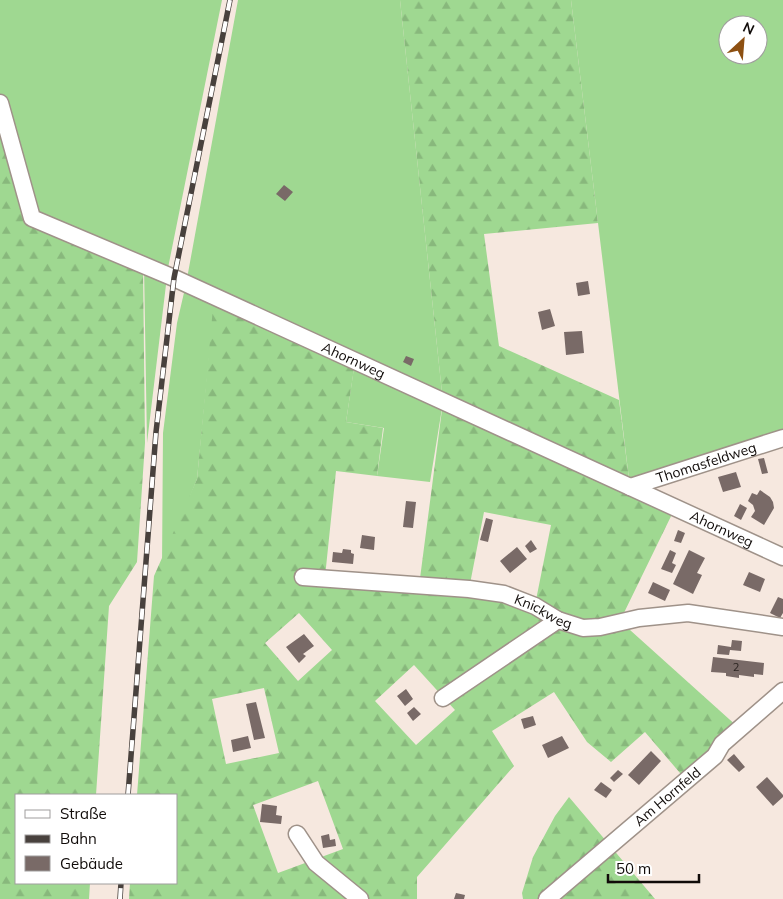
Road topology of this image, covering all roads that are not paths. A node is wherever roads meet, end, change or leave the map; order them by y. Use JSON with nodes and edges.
{"nodes":[{"id":1,"x":0,"y":103,"type":"edge"},
{"id":2,"x":783,"y":438,"type":"edge"},
{"id":3,"x":630,"y":487,"type":"junction"},
{"id":4,"x":783,"y":557,"type":"edge"},
{"id":5,"x":302,"y":577,"type":"dead end"},
{"id":6,"x":558,"y":620,"type":"junction"},
{"id":7,"x":783,"y":627,"type":"edge"},
{"id":8,"x":783,"y":691,"type":"edge"},
{"id":9,"x":443,"y":698,"type":"dead end"},
{"id":10,"x":297,"y":834,"type":"dead end"},
{"id":11,"x":360,"y":899,"type":"edge"},
{"id":12,"x":547,"y":899,"type":"edge"}],
"edges":[{"from":1,"to":3,"type":"street","name":"Ahornweg"},
{"from":2,"to":3,"type":"street","name":"Thomasfeldweg"},
{"from":3,"to":4,"type":"street","name":"Ahornweg"},
{"from":5,"to":6,"type":"street","name":"Knickweg"},
{"from":6,"to":7,"type":"street","name":"Knickweg"},
{"from":6,"to":9,"type":"street"},
{"from":8,"to":12,"type":"street","name":"Am Hornfeld"},
{"from":10,"to":11,"type":"street"}]}
